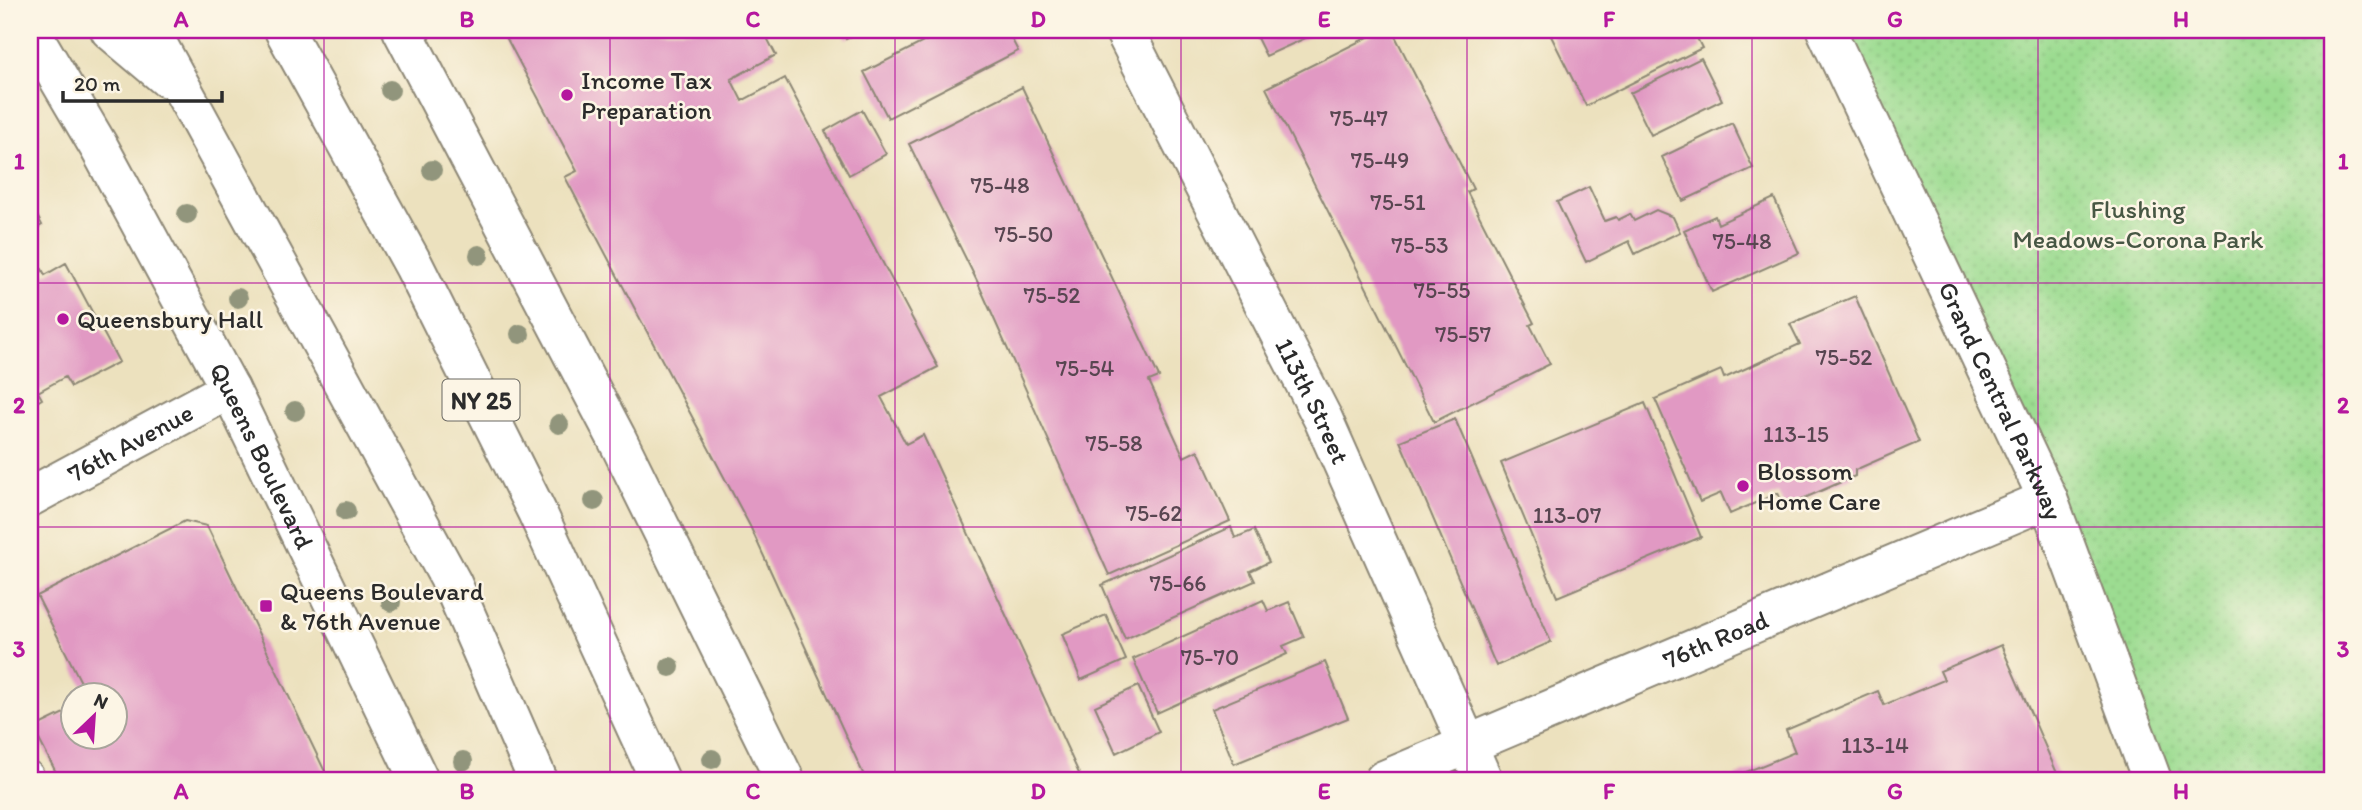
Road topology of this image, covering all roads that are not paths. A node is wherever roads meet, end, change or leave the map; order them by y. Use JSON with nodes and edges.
{"nodes":[{"id":1,"x":30,"y":30,"type":"edge"},
{"id":2,"x":110,"y":30,"type":"edge"},
{"id":3,"x":150,"y":30,"type":"edge"},
{"id":4,"x":284,"y":30,"type":"edge"},
{"id":5,"x":402,"y":30,"type":"edge"},
{"id":6,"x":1124,"y":30,"type":"edge"},
{"id":7,"x":1825,"y":30,"type":"edge"},
{"id":8,"x":189,"y":97,"type":"junction"},
{"id":9,"x":230,"y":389,"type":"junction"},
{"id":10,"x":30,"y":497,"type":"edge"},
{"id":11,"x":2048,"y":499,"type":"junction"},
{"id":12,"x":1470,"y":745,"type":"junction"},
{"id":13,"x":30,"y":775,"type":"edge"},
{"id":14,"x":32,"y":780,"type":"edge"},
{"id":15,"x":419,"y":780,"type":"edge"},
{"id":16,"x":538,"y":780,"type":"edge"},
{"id":17,"x":660,"y":780,"type":"edge"},
{"id":18,"x":785,"y":780,"type":"edge"},
{"id":19,"x":1384,"y":780,"type":"edge"},
{"id":20,"x":1483,"y":780,"type":"edge"},
{"id":21,"x":2152,"y":780,"type":"edge"}],
"edges":[{"from":1,"to":9,"type":"street","name":"Queens Boulevard"},
{"from":2,"to":8,"type":"street"},
{"from":3,"to":8,"type":"street"},
{"from":4,"to":17,"type":"street","number":"NY 25"},
{"from":5,"to":18,"type":"street"},
{"from":6,"to":12,"type":"street","name":"113th Street"},
{"from":7,"to":11,"type":"street","name":"Grand Central Parkway"},
{"from":8,"to":16,"type":"street"},
{"from":9,"to":10,"type":"street","name":"76th Avenue"},
{"from":9,"to":15,"type":"street","name":"Queens Boulevard"},
{"from":11,"to":12,"type":"street","name":"76th Road"},
{"from":11,"to":21,"type":"street","name":"Grand Central Parkway"},
{"from":12,"to":19,"type":"street","name":"76th Road"},
{"from":12,"to":20,"type":"street","name":"113th Street"},
{"from":13,"to":14,"type":"lane"}]}
